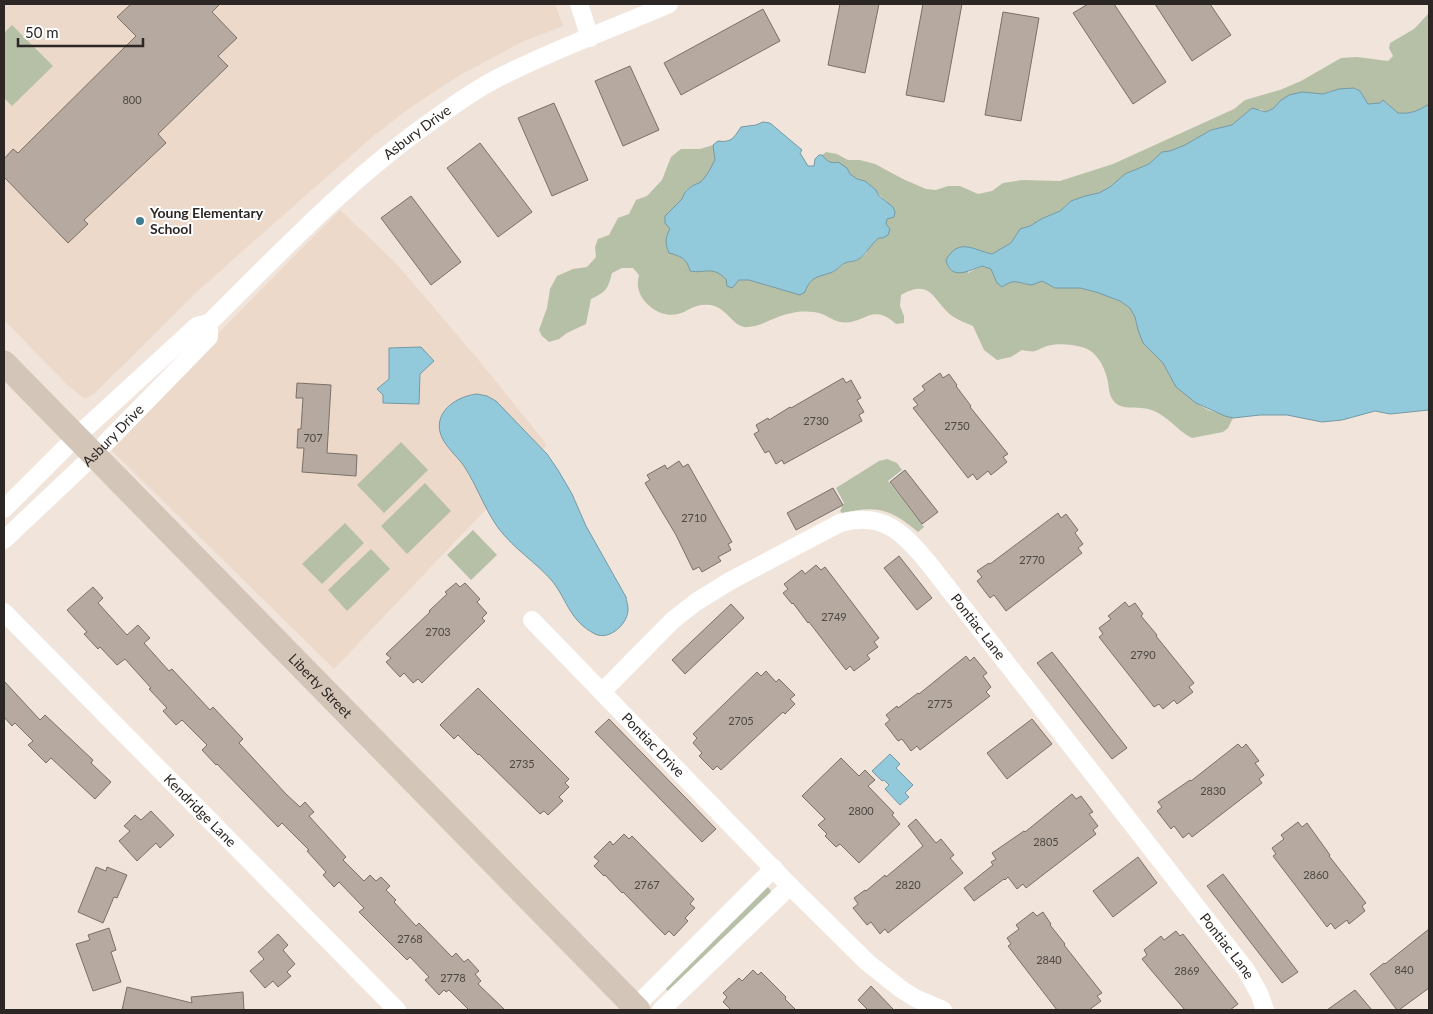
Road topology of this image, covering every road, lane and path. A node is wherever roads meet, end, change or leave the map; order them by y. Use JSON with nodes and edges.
{"nodes":[{"id":1,"x":578,"y":4,"type":"edge"},
{"id":2,"x":669,"y":4,"type":"edge"},
{"id":3,"x":590,"y":38,"type":"junction"},
{"id":4,"x":209,"y":323,"type":"junction"},
{"id":5,"x":4,"y":363,"type":"edge"},
{"id":6,"x":76,"y":437,"type":"junction"},
{"id":7,"x":94,"y":455,"type":"junction"},
{"id":8,"x":4,"y":509,"type":"edge"},
{"id":9,"x":4,"y":540,"type":"edge"},
{"id":10,"x":4,"y":612,"type":"edge"},
{"id":11,"x":532,"y":620,"type":"dead end"},
{"id":12,"x":602,"y":692,"type":"junction"},
{"id":13,"x":774,"y":868,"type":"junction"},
{"id":14,"x":790,"y":886,"type":"junction"},
{"id":15,"x":637,"y":1008,"type":"edge"},
{"id":16,"x":396,"y":1010,"type":"edge"},
{"id":17,"x":661,"y":1010,"type":"edge"},
{"id":18,"x":943,"y":1010,"type":"edge"},
{"id":19,"x":1265,"y":1010,"type":"edge"}],
"edges":[{"from":1,"to":3,"type":"street"},
{"from":2,"to":3,"type":"street","name":"Asbury Drive"},
{"from":3,"to":4,"type":"street","name":"Asbury Drive"},
{"from":4,"to":6,"type":"street","name":"Asbury Drive"},
{"from":4,"to":7,"type":"street","name":"Asbury Drive"},
{"from":5,"to":6,"type":"street","name":"Liberty Street"},
{"from":6,"to":7,"type":"street","name":"Liberty Street"},
{"from":6,"to":8,"type":"street","name":"Asbury Drive"},
{"from":7,"to":9,"type":"street","name":"Asbury Drive"},
{"from":7,"to":15,"type":"street","name":"Liberty Street"},
{"from":10,"to":16,"type":"street","name":"Kendridge Lane"},
{"from":11,"to":12,"type":"street","name":"Pontiac Drive"},
{"from":12,"to":13,"type":"street","name":"Pontiac Drive"},
{"from":12,"to":19,"type":"street","name":"Pontiac Lane"},
{"from":13,"to":14,"type":"street","name":"Pontiac Drive"},
{"from":13,"to":15,"type":"street"},
{"from":14,"to":17,"type":"street"},
{"from":14,"to":18,"type":"street","name":"Pontiac Drive"}]}
